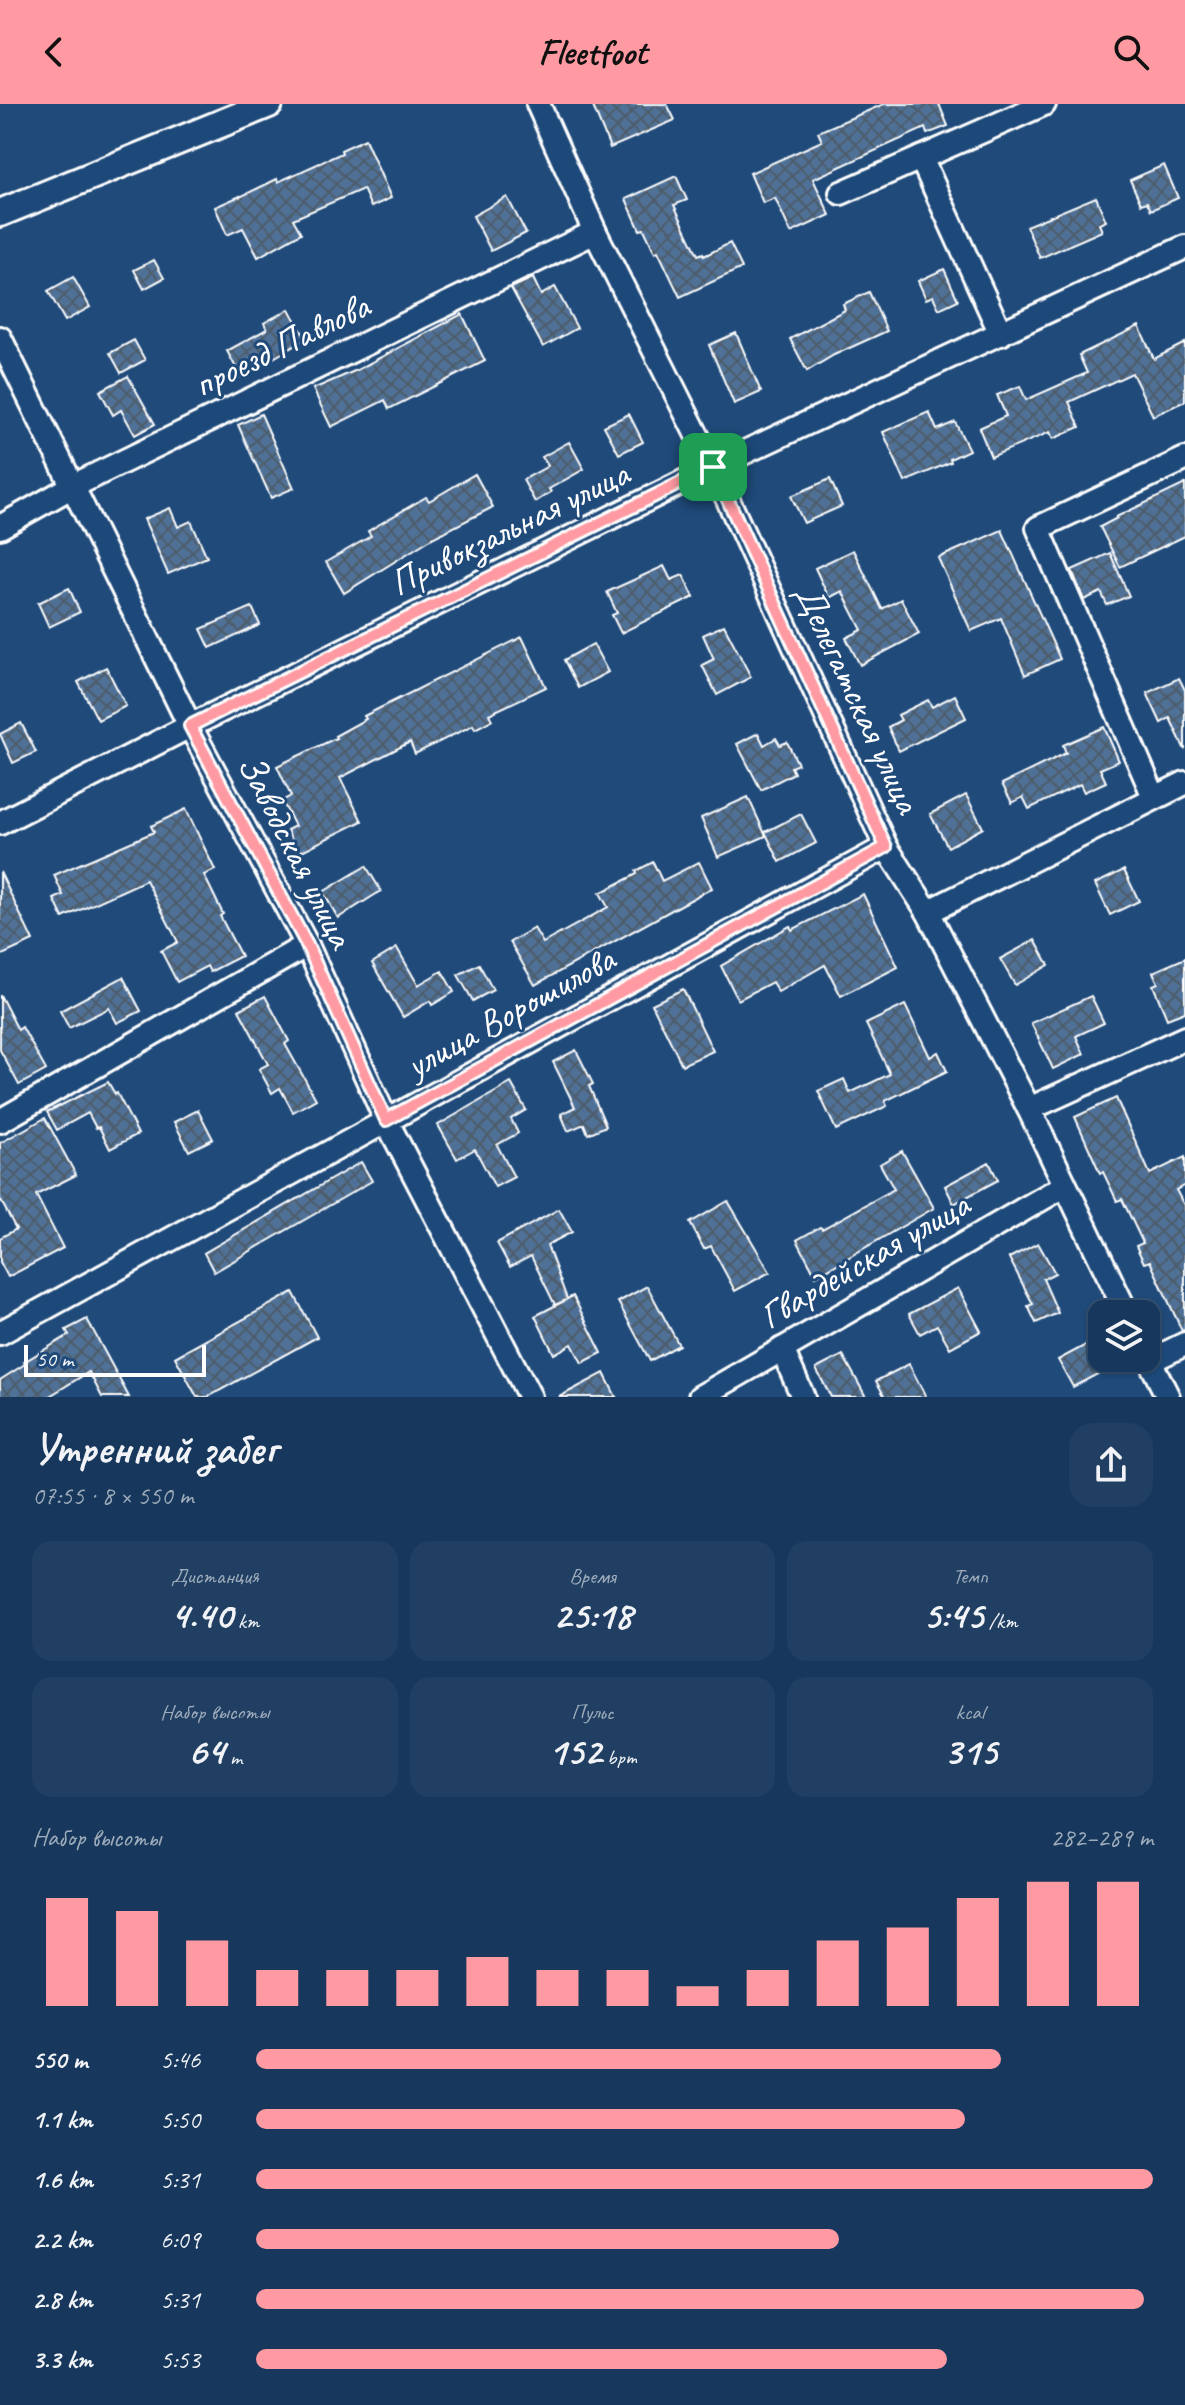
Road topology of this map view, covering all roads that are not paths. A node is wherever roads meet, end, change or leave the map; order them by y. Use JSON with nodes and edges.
{"nodes":[{"id":1,"x":269,"y":104,"type":"edge"},
{"id":2,"x":538,"y":104,"type":"edge"},
{"id":3,"x":1044,"y":104,"type":"edge"},
{"id":4,"x":921,"y":158,"type":"junction"},
{"id":5,"x":841,"y":193,"type":"dead end"},
{"id":6,"x":0,"y":213,"type":"edge"},
{"id":7,"x":595,"y":232,"type":"junction"},
{"id":8,"x":1185,"y":247,"type":"edge"},
{"id":9,"x":1001,"y":334,"type":"junction"},
{"id":10,"x":0,"y":338,"type":"edge"},
{"id":11,"x":1185,"y":459,"type":"edge"},
{"id":12,"x":713,"y":467,"type":"junction"},
{"id":13,"x":73,"y":486,"type":"junction"},
{"id":14,"x":0,"y":527,"type":"edge"},
{"id":15,"x":190,"y":726,"type":"junction"},
{"id":16,"x":1185,"y":783,"type":"edge"},
{"id":17,"x":1154,"y":797,"type":"junction"},
{"id":18,"x":0,"y":823,"type":"edge"},
{"id":19,"x":886,"y":847,"type":"junction"},
{"id":20,"x":928,"y":912,"type":"junction"},
{"id":21,"x":307,"y":945,"type":"junction"},
{"id":22,"x":1185,"y":1038,"type":"edge"},
{"id":23,"x":1029,"y":1109,"type":"junction"},
{"id":24,"x":386,"y":1120,"type":"junction"},
{"id":25,"x":0,"y":1121,"type":"edge"},
{"id":26,"x":1064,"y":1186,"type":"junction"},
{"id":27,"x":1120,"y":1300,"type":"edge"},
{"id":28,"x":0,"y":1333,"type":"edge"},
{"id":29,"x":1185,"y":1344,"type":"edge"},
{"id":30,"x":782,"y":1349,"type":"junction"},
{"id":31,"x":1160,"y":1353,"type":"edge"},
{"id":32,"x":1156,"y":1372,"type":"edge"},
{"id":33,"x":530,"y":1397,"type":"edge"},
{"id":34,"x":700,"y":1397,"type":"edge"},
{"id":35,"x":803,"y":1397,"type":"edge"},
{"id":36,"x":1168,"y":1397,"type":"edge"}],
"edges":[{"from":1,"to":6,"type":"street"},
{"from":2,"to":7,"type":"street","name":"Делегатская улица"},
{"from":3,"to":4,"type":"street"},
{"from":4,"to":5,"type":"street"},
{"from":4,"to":9,"type":"street"},
{"from":7,"to":12,"type":"street","name":"Делегатская улица"},
{"from":7,"to":13,"type":"street","name":"проезд Павлова"},
{"from":8,"to":9,"type":"street","name":"Привокзальная улица"},
{"from":9,"to":12,"type":"street","name":"Привокзальная улица"},
{"from":10,"to":13,"type":"street","name":"Заводская улица"},
{"from":11,"to":17,"type":"street"},
{"from":12,"to":15,"type":"street","name":"Привокзальная улица"},
{"from":12,"to":19,"type":"street","name":"Делегатская улица"},
{"from":13,"to":14,"type":"street","name":"проезд Павлова"},
{"from":13,"to":15,"type":"street","name":"Заводская улица"},
{"from":15,"to":18,"type":"street","name":"Привокзальная улица"},
{"from":15,"to":21,"type":"street","name":"Заводская улица"},
{"from":16,"to":17,"type":"street"},
{"from":17,"to":20,"type":"street"},
{"from":19,"to":20,"type":"street","name":"Делегатская улица"},
{"from":19,"to":24,"type":"street","name":"улица Ворошилова"},
{"from":20,"to":23,"type":"street","name":"Делегатская улица"},
{"from":21,"to":24,"type":"street","name":"Заводская улица"},
{"from":21,"to":25,"type":"street"},
{"from":22,"to":23,"type":"street"},
{"from":23,"to":26,"type":"street","name":"Делегатская улица"},
{"from":24,"to":28,"type":"street","name":"улица Ворошилова"},
{"from":24,"to":33,"type":"street","name":"Заводская улица"},
{"from":26,"to":27,"type":"street","name":"Делегатская улица"},
{"from":26,"to":30,"type":"street","name":"Гвардейская улица"},
{"from":29,"to":31,"type":"street"},
{"from":30,"to":34,"type":"street","name":"Гвардейская улица"},
{"from":30,"to":35,"type":"street"},
{"from":32,"to":36,"type":"street"}]}
